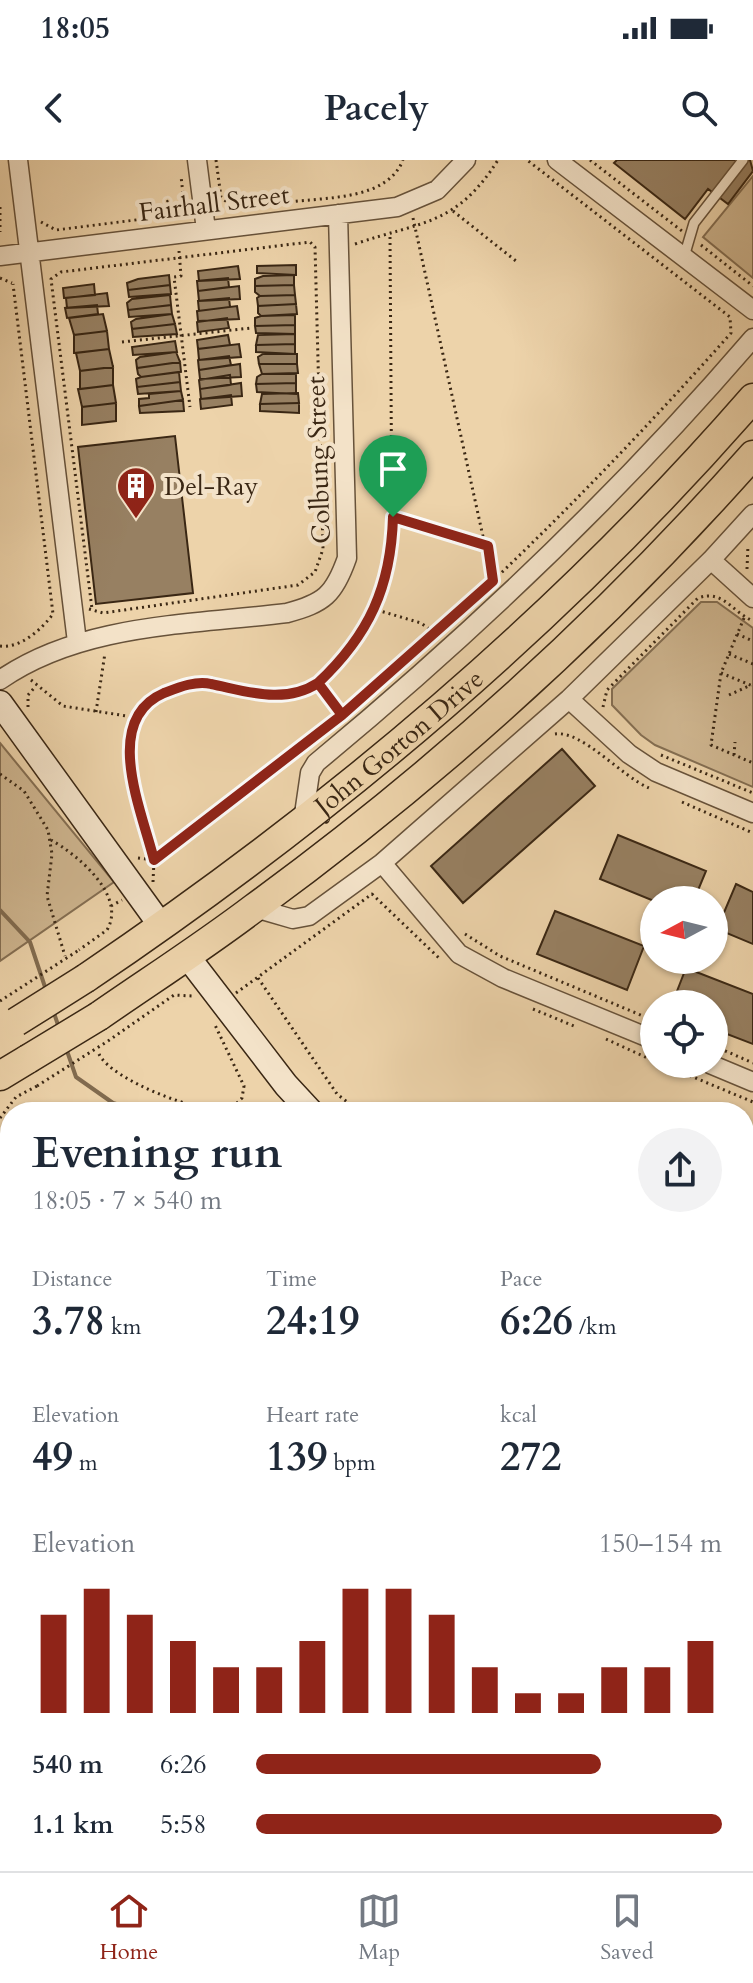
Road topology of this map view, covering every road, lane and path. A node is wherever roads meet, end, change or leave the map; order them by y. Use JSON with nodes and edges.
{"nodes":[{"id":1,"x":18,"y":160,"type":"edge"},
{"id":2,"x":197,"y":160,"type":"edge"},
{"id":3,"x":216,"y":160,"type":"edge"},
{"id":4,"x":403,"y":160,"type":"edge"},
{"id":5,"x":466,"y":160,"type":"edge"},
{"id":6,"x":498,"y":160,"type":"edge"},
{"id":7,"x":527,"y":160,"type":"edge"},
{"id":8,"x":557,"y":160,"type":"edge"},
{"id":9,"x":590,"y":160,"type":"edge"},
{"id":10,"x":743,"y":160,"type":"edge"},
{"id":11,"x":181,"y":174,"type":"dead end"},
{"id":12,"x":283,"y":203,"type":"dead end"},
{"id":13,"x":0,"y":207,"type":"edge"},
{"id":14,"x":247,"y":208,"type":"dead end"},
{"id":15,"x":453,"y":211,"type":"junction"},
{"id":16,"x":338,"y":214,"type":"junction"},
{"id":17,"x":43,"y":221,"type":"dead end"},
{"id":18,"x":416,"y":228,"type":"junction"},
{"id":19,"x":206,"y":230,"type":"junction"},
{"id":20,"x":0,"y":232,"type":"edge"},
{"id":21,"x":390,"y":235,"type":"junction"},
{"id":22,"x":690,"y":237,"type":"junction"},
{"id":23,"x":352,"y":245,"type":"dead end"},
{"id":24,"x":30,"y":252,"type":"junction"},
{"id":25,"x":0,"y":256,"type":"edge"},
{"id":26,"x":684,"y":257,"type":"junction"},
{"id":27,"x":516,"y":261,"type":"dead end"},
{"id":28,"x":181,"y":276,"type":"dead end"},
{"id":29,"x":0,"y":278,"type":"edge"},
{"id":30,"x":753,"y":286,"type":"edge"},
{"id":31,"x":753,"y":310,"type":"edge"},
{"id":32,"x":251,"y":328,"type":"dead end"},
{"id":33,"x":181,"y":336,"type":"junction"},
{"id":34,"x":753,"y":338,"type":"edge"},
{"id":35,"x":122,"y":342,"type":"dead end"},
{"id":36,"x":753,"y":398,"type":"edge"},
{"id":37,"x":190,"y":407,"type":"dead end"},
{"id":38,"x":753,"y":455,"type":"edge"},
{"id":39,"x":753,"y":514,"type":"edge"},
{"id":40,"x":393,"y":517,"type":"junction"},
{"id":41,"x":753,"y":540,"type":"edge"},
{"id":42,"x":488,"y":546,"type":"junction"},
{"id":43,"x":711,"y":560,"type":"junction"},
{"id":44,"x":753,"y":575,"type":"edge"},
{"id":45,"x":493,"y":581,"type":"junction"},
{"id":46,"x":753,"y":598,"type":"edge"},
{"id":47,"x":92,"y":609,"type":"joint"},
{"id":48,"x":376,"y":610,"type":"junction"},
{"id":49,"x":744,"y":618,"type":"junction"},
{"id":50,"x":753,"y":621,"type":"edge"},
{"id":51,"x":436,"y":634,"type":"junction"},
{"id":52,"x":737,"y":634,"type":"junction"},
{"id":53,"x":753,"y":641,"type":"edge"},
{"id":54,"x":77,"y":642,"type":"junction"},
{"id":55,"x":0,"y":646,"type":"edge"},
{"id":56,"x":9,"y":647,"type":"junction"},
{"id":57,"x":729,"y":654,"type":"junction"},
{"id":58,"x":105,"y":659,"type":"dead end"},
{"id":59,"x":753,"y":664,"type":"edge"},
{"id":60,"x":22,"y":665,"type":"junction"},
{"id":61,"x":721,"y":673,"type":"junction"},
{"id":62,"x":0,"y":680,"type":"edge"},
{"id":63,"x":318,"y":683,"type":"junction"},
{"id":64,"x":752,"y":686,"type":"edge"},
{"id":65,"x":729,"y":695,"type":"dead end"},
{"id":66,"x":569,"y":699,"type":"junction"},
{"id":67,"x":0,"y":703,"type":"edge"},
{"id":68,"x":96,"y":712,"type":"junction"},
{"id":69,"x":342,"y":715,"type":"junction"},
{"id":70,"x":134,"y":717,"type":"junction"},
{"id":71,"x":613,"y":717,"type":"dead end"},
{"id":72,"x":735,"y":742,"type":"dead end"},
{"id":73,"x":544,"y":743,"type":"dead end"},
{"id":74,"x":652,"y":751,"type":"dead end"},
{"id":75,"x":734,"y":755,"type":"junction"},
{"id":76,"x":753,"y":763,"type":"edge"},
{"id":77,"x":0,"y":774,"type":"edge"},
{"id":78,"x":649,"y":788,"type":"dead end"},
{"id":79,"x":753,"y":793,"type":"edge"},
{"id":80,"x":676,"y":800,"type":"dead end"},
{"id":81,"x":753,"y":813,"type":"edge"},
{"id":82,"x":303,"y":821,"type":"junction"},
{"id":83,"x":753,"y":833,"type":"edge"},
{"id":84,"x":51,"y":840,"type":"junction"},
{"id":85,"x":136,"y":858,"type":"dead end"},
{"id":86,"x":154,"y":860,"type":"junction"},
{"id":87,"x":382,"y":863,"type":"junction"},
{"id":88,"x":152,"y":882,"type":"dead end"},
{"id":89,"x":255,"y":908,"type":"junction"},
{"id":90,"x":162,"y":927,"type":"junction"},
{"id":91,"x":458,"y":928,"type":"dead end"},
{"id":92,"x":65,"y":956,"type":"dead end"},
{"id":93,"x":187,"y":956,"type":"junction"},
{"id":94,"x":441,"y":959,"type":"dead end"},
{"id":95,"x":197,"y":1002,"type":"dead end"},
{"id":96,"x":527,"y":1007,"type":"dead end"},
{"id":97,"x":4,"y":1014,"type":"edge"},
{"id":98,"x":640,"y":1015,"type":"edge"},
{"id":99,"x":213,"y":1021,"type":"dead end"},
{"id":100,"x":577,"y":1026,"type":"dead end"},
{"id":101,"x":104,"y":1028,"type":"junction"},
{"id":102,"x":640,"y":1034,"type":"edge"},
{"id":103,"x":603,"y":1036,"type":"dead end"},
{"id":104,"x":728,"y":1052,"type":"edge"},
{"id":105,"x":99,"y":1054,"type":"dead end"},
{"id":106,"x":640,"y":1054,"type":"edge"},
{"id":107,"x":753,"y":1063,"type":"edge"},
{"id":108,"x":728,"y":1072,"type":"edge"},
{"id":109,"x":0,"y":1076,"type":"edge"},
{"id":110,"x":696,"y":1078,"type":"edge"},
{"id":111,"x":753,"y":1082,"type":"edge"},
{"id":112,"x":12,"y":1102,"type":"edge"},
{"id":113,"x":189,"y":1102,"type":"edge"},
{"id":114,"x":238,"y":1102,"type":"edge"},
{"id":115,"x":302,"y":1102,"type":"edge"},
{"id":116,"x":347,"y":1102,"type":"edge"},
{"id":117,"x":753,"y":1102,"type":"edge"}],
"edges":[{"from":1,"to":24,"type":"street"},
{"from":2,"to":19,"type":"street"},
{"from":3,"to":14,"type":"path"},
{"from":4,"to":12,"type":"path"},
{"from":5,"to":16,"type":"street","name":"Fairhall Street"},
{"from":6,"to":15,"type":"path"},
{"from":7,"to":45,"type":"path"},
{"from":8,"to":26,"type":"street"},
{"from":9,"to":22,"type":"path"},
{"from":10,"to":22,"type":"lane"},
{"from":11,"to":17,"type":"path"},
{"from":13,"to":20,"type":"path"},
{"from":15,"to":18,"type":"path"},
{"from":15,"to":27,"type":"path"},
{"from":16,"to":19,"type":"street","name":"Fairhall Street"},
{"from":16,"to":54,"type":"street","name":"Colbung Street"},
{"from":18,"to":21,"type":"path"},
{"from":18,"to":42,"type":"path"},
{"from":19,"to":24,"type":"street","name":"Fairhall Street"},
{"from":21,"to":23,"type":"path"},
{"from":21,"to":40,"type":"path"},
{"from":22,"to":26,"type":"lane"},
{"from":22,"to":30,"type":"path"},
{"from":24,"to":25,"type":"street","name":"Fairhall Street"},
{"from":24,"to":54,"type":"street"},
{"from":26,"to":31,"type":"street"},
{"from":28,"to":33,"type":"path"},
{"from":29,"to":56,"type":"path"},
{"from":32,"to":33,"type":"path"},
{"from":33,"to":35,"type":"path"},
{"from":33,"to":37,"type":"path"},
{"from":34,"to":82,"type":"street"},
{"from":36,"to":82,"type":"main road","name":"John Gorton Drive"},
{"from":38,"to":89,"type":"main road","name":"John Gorton Drive"},
{"from":39,"to":43,"type":"street"},
{"from":40,"to":42,"type":"path"},
{"from":40,"to":48,"type":"path"},
{"from":41,"to":44,"type":"path"},
{"from":42,"to":45,"type":"path"},
{"from":43,"to":46,"type":"street"},
{"from":43,"to":66,"type":"street"},
{"from":45,"to":51,"type":"path"},
{"from":47,"to":47,"type":"path"},
{"from":48,"to":51,"type":"path"},
{"from":48,"to":63,"type":"path"},
{"from":49,"to":50,"type":"path"},
{"from":49,"to":52,"type":"path"},
{"from":49,"to":71,"type":"path"},
{"from":51,"to":69,"type":"path"},
{"from":52,"to":53,"type":"path"},
{"from":52,"to":57,"type":"path"},
{"from":54,"to":60,"type":"street","name":"Colbung Street"},
{"from":55,"to":56,"type":"path"},
{"from":56,"to":60,"type":"path"},
{"from":57,"to":59,"type":"path"},
{"from":57,"to":61,"type":"path"},
{"from":58,"to":68,"type":"path"},
{"from":60,"to":62,"type":"street","name":"Colbung Street"},
{"from":60,"to":68,"type":"path"},
{"from":61,"to":64,"type":"path"},
{"from":61,"to":75,"type":"path"},
{"from":63,"to":69,"type":"path"},
{"from":63,"to":70,"type":"path"},
{"from":64,"to":65,"type":"path"},
{"from":66,"to":81,"type":"street"},
{"from":66,"to":87,"type":"street"},
{"from":67,"to":90,"type":"street"},
{"from":68,"to":70,"type":"path"},
{"from":69,"to":86,"type":"path"},
{"from":70,"to":86,"type":"path"},
{"from":72,"to":75,"type":"path"},
{"from":73,"to":78,"type":"path"},
{"from":74,"to":79,"type":"path"},
{"from":75,"to":76,"type":"path"},
{"from":77,"to":84,"type":"path"},
{"from":80,"to":83,"type":"path"},
{"from":82,"to":90,"type":"main road","name":"John Gorton Drive"},
{"from":84,"to":92,"type":"path"},
{"from":84,"to":97,"type":"path","bridge":true},
{"from":85,"to":86,"type":"path"},
{"from":86,"to":88,"type":"path"},
{"from":87,"to":89,"type":"street"},
{"from":87,"to":102,"type":"street"},
{"from":89,"to":93,"type":"main road","name":"John Gorton Drive"},
{"from":90,"to":97,"type":"main road","name":"John Gorton Drive","bridge":true},
{"from":91,"to":98,"type":"path"},
{"from":93,"to":101,"type":"main road","name":"John Gorton Drive"},
{"from":93,"to":115,"type":"street"},
{"from":94,"to":116,"type":"path"},
{"from":95,"to":101,"type":"path"},
{"from":96,"to":100,"type":"path"},
{"from":99,"to":114,"type":"path"},
{"from":101,"to":109,"type":"main road","name":"John Gorton Drive","bridge":true},
{"from":101,"to":112,"type":"path","bridge":true},
{"from":103,"to":106,"type":"path"},
{"from":104,"to":107,"type":"path"},
{"from":105,"to":113,"type":"path"},
{"from":108,"to":111,"type":"street"},
{"from":110,"to":117,"type":"path"}]}
